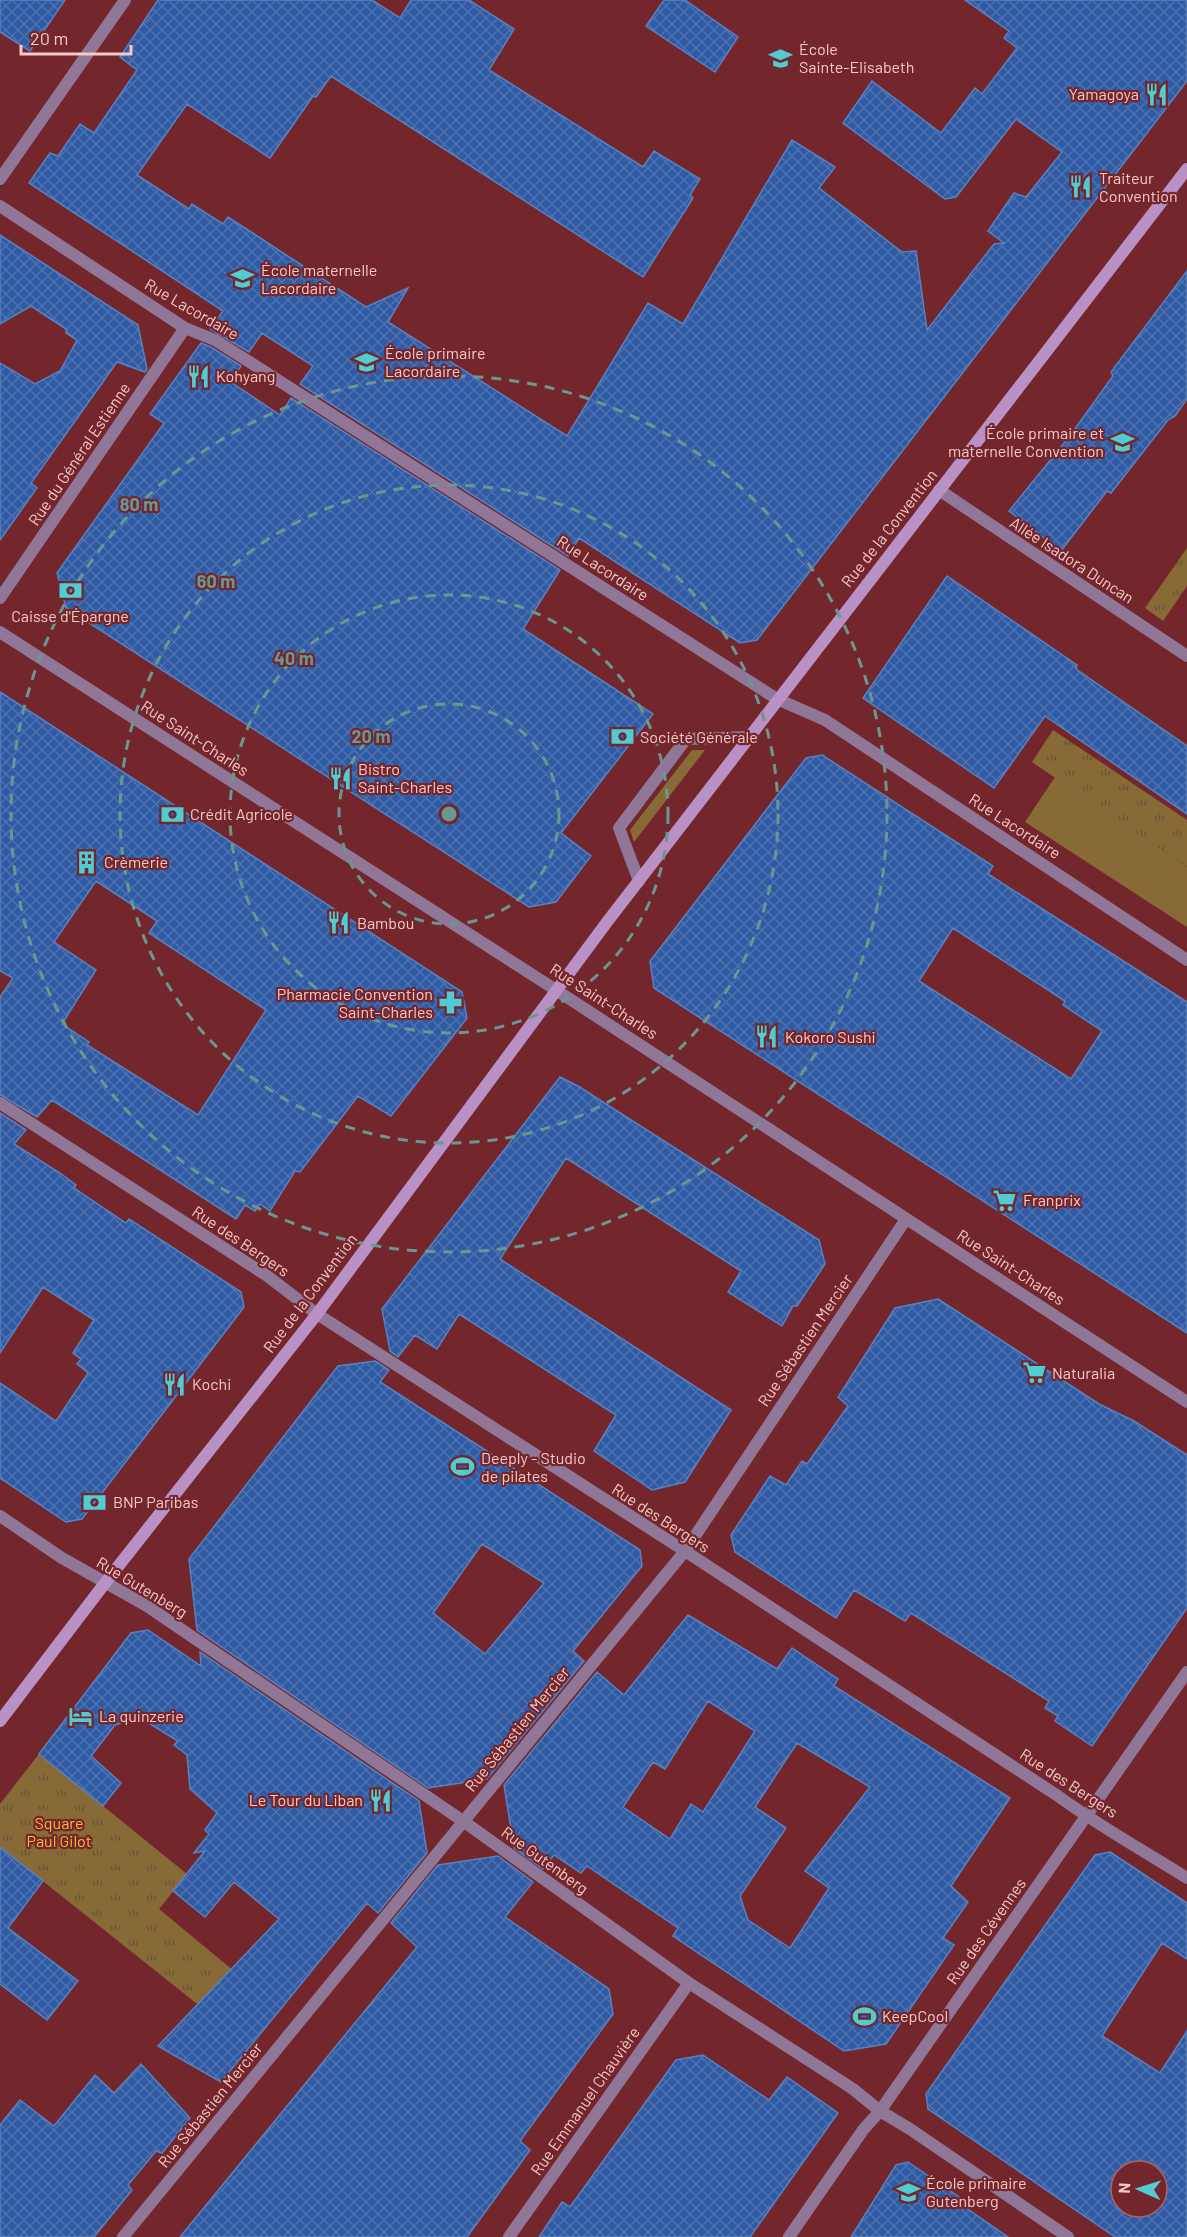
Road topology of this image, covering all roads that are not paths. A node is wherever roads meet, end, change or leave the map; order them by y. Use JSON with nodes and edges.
{"nodes":[{"id":1,"x":125,"y":0,"type":"edge"},
{"id":2,"x":1187,"y":169,"type":"edge"},
{"id":3,"x":0,"y":179,"type":"edge"},
{"id":4,"x":0,"y":206,"type":"edge"},
{"id":5,"x":185,"y":328,"type":"junction"},
{"id":6,"x":939,"y":490,"type":"junction"},
{"id":7,"x":0,"y":598,"type":"edge"},
{"id":8,"x":0,"y":632,"type":"edge"},
{"id":9,"x":1187,"y":657,"type":"edge"},
{"id":10,"x":777,"y":699,"type":"junction"},
{"id":11,"x":749,"y":737,"type":"junction"},
{"id":12,"x":639,"y":881,"type":"junction"},
{"id":13,"x":1187,"y":960,"type":"edge"},
{"id":14,"x":555,"y":990,"type":"junction"},
{"id":15,"x":0,"y":1103,"type":"edge"},
{"id":16,"x":906,"y":1219,"type":"junction"},
{"id":17,"x":316,"y":1314,"type":"junction"},
{"id":18,"x":1187,"y":1402,"type":"edge"},
{"id":19,"x":0,"y":1516,"type":"edge"},
{"id":20,"x":685,"y":1551,"type":"junction"},
{"id":21,"x":105,"y":1583,"type":"junction"},
{"id":22,"x":1187,"y":1672,"type":"edge"},
{"id":23,"x":0,"y":1720,"type":"edge"},
{"id":24,"x":1085,"y":1816,"type":"junction"},
{"id":25,"x":463,"y":1821,"type":"junction"},
{"id":26,"x":1187,"y":1878,"type":"edge"},
{"id":27,"x":689,"y":1983,"type":"junction"},
{"id":28,"x":880,"y":2111,"type":"junction"},
{"id":29,"x":123,"y":2237,"type":"edge"},
{"id":30,"x":509,"y":2237,"type":"edge"},
{"id":31,"x":789,"y":2237,"type":"edge"},
{"id":32,"x":1068,"y":2237,"type":"edge"}],
"edges":[{"from":1,"to":3,"type":"street"},
{"from":2,"to":6,"type":"main road","name":"Rue de la Convention"},
{"from":4,"to":5,"type":"street","name":"Rue Lacordaire"},
{"from":5,"to":7,"type":"street","name":"Rue du Général Estienne"},
{"from":5,"to":10,"type":"street","name":"Rue Lacordaire"},
{"from":6,"to":9,"type":"street","name":"Allée Isadora Duncan"},
{"from":6,"to":10,"type":"main road","name":"Rue de la Convention"},
{"from":8,"to":14,"type":"street","name":"Rue Saint-Charles"},
{"from":10,"to":11,"type":"main road","name":"Rue de la Convention"},
{"from":10,"to":13,"type":"street","name":"Rue Lacordaire"},
{"from":11,"to":12,"type":"main road","name":"Rue de la Convention"},
{"from":11,"to":12,"type":"street"},
{"from":12,"to":14,"type":"main road","name":"Rue de la Convention"},
{"from":14,"to":16,"type":"street","name":"Rue Saint-Charles"},
{"from":14,"to":17,"type":"main road","name":"Rue de la Convention"},
{"from":15,"to":17,"type":"street","name":"Rue des Bergers"},
{"from":16,"to":18,"type":"street","name":"Rue Saint-Charles"},
{"from":16,"to":20,"type":"street","name":"Rue Sébastien Mercier"},
{"from":17,"to":20,"type":"street","name":"Rue des Bergers"},
{"from":17,"to":21,"type":"main road","name":"Rue de la Convention"},
{"from":19,"to":21,"type":"street","name":"Rue Gutenberg"},
{"from":20,"to":24,"type":"street","name":"Rue des Bergers"},
{"from":20,"to":25,"type":"street","name":"Rue Sébastien Mercier"},
{"from":21,"to":23,"type":"main road","name":"Rue de la Convention"},
{"from":21,"to":25,"type":"street","name":"Rue Gutenberg"},
{"from":22,"to":24,"type":"street","name":"Rue des Cévennes"},
{"from":24,"to":26,"type":"street","name":"Rue des Bergers"},
{"from":24,"to":28,"type":"street","name":"Rue des Cévennes"},
{"from":25,"to":27,"type":"street","name":"Rue Gutenberg"},
{"from":25,"to":29,"type":"street","name":"Rue Sébastien Mercier"},
{"from":27,"to":28,"type":"street","name":"Rue Gutenberg"},
{"from":27,"to":30,"type":"street","name":"Rue Emmanuel Chauvière"},
{"from":28,"to":31,"type":"street","name":"Rue des Cévennes"},
{"from":28,"to":32,"type":"street","name":"Rue Gutenberg"}]}
